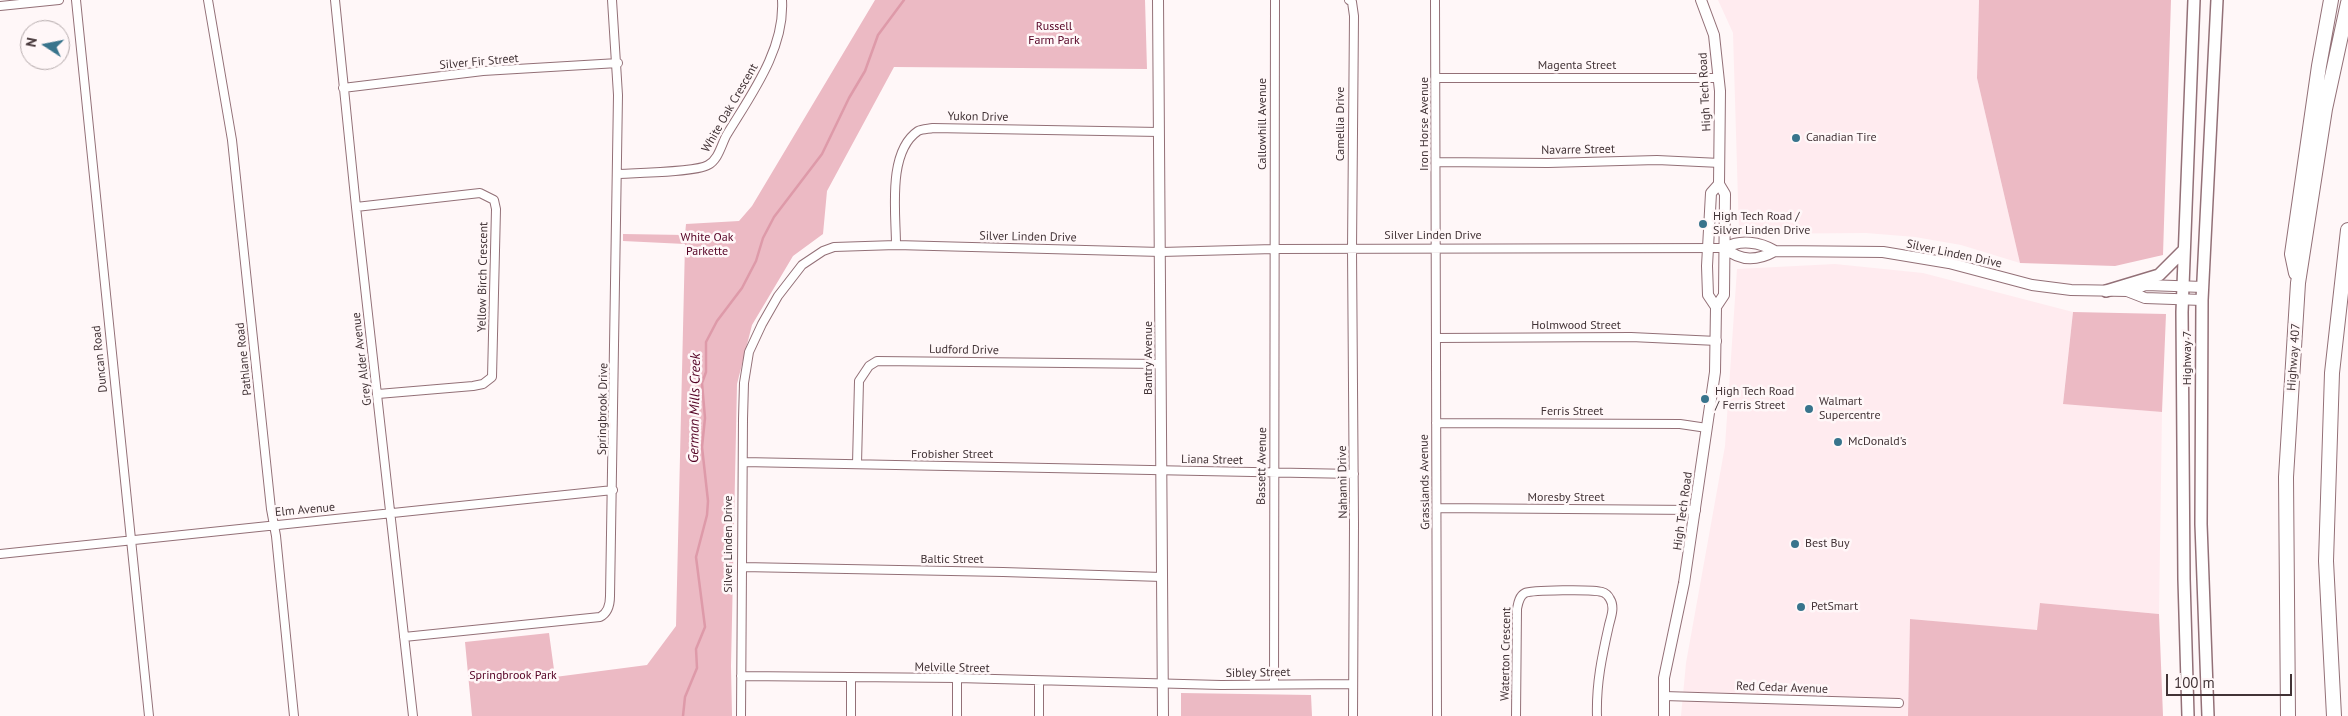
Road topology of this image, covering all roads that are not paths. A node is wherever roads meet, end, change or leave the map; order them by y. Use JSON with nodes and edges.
{"nodes":[{"id":1,"x":59,"y":0,"type":"edge"},
{"id":2,"x":76,"y":0,"type":"edge"},
{"id":3,"x":208,"y":0,"type":"edge"},
{"id":4,"x":335,"y":0,"type":"edge"},
{"id":5,"x":612,"y":0,"type":"edge"},
{"id":6,"x":782,"y":0,"type":"edge"},
{"id":7,"x":1158,"y":0,"type":"edge"},
{"id":8,"x":1275,"y":0,"type":"edge"},
{"id":9,"x":1349,"y":0,"type":"edge"},
{"id":10,"x":1435,"y":0,"type":"edge"},
{"id":11,"x":1701,"y":0,"type":"edge"},
{"id":12,"x":2194,"y":0,"type":"edge"},
{"id":13,"x":2217,"y":0,"type":"edge"},
{"id":14,"x":2331,"y":0,"type":"edge"},
{"id":15,"x":2348,"y":3,"type":"edge"},
{"id":16,"x":0,"y":6,"type":"edge"},
{"id":17,"x":618,"y":63,"type":"junction"},
{"id":18,"x":1436,"y":78,"type":"junction"},
{"id":19,"x":1718,"y":78,"type":"junction"},
{"id":20,"x":344,"y":88,"type":"junction"},
{"id":21,"x":1160,"y":132,"type":"junction"},
{"id":22,"x":1436,"y":162,"type":"junction"},
{"id":23,"x":1720,"y":163,"type":"junction"},
{"id":24,"x":617,"y":174,"type":"junction"},
{"id":25,"x":1719,"y":184,"type":"junction"},
{"id":26,"x":356,"y":207,"type":"junction"},
{"id":27,"x":2348,"y":230,"type":"edge"},
{"id":28,"x":896,"y":245,"type":"junction"},
{"id":29,"x":1352,"y":248,"type":"junction"},
{"id":30,"x":1436,"y":248,"type":"junction"},
{"id":31,"x":1725,"y":248,"type":"junction"},
{"id":32,"x":1274,"y":249,"type":"junction"},
{"id":33,"x":1708,"y":249,"type":"junction"},
{"id":34,"x":2184,"y":250,"type":"junction"},
{"id":35,"x":1775,"y":251,"type":"junction"},
{"id":36,"x":1161,"y":252,"type":"junction"},
{"id":37,"x":2298,"y":283,"type":"junction"},
{"id":38,"x":2183,"y":286,"type":"junction"},
{"id":39,"x":2203,"y":287,"type":"junction"},
{"id":40,"x":2106,"y":291,"type":"junction"},
{"id":41,"x":2127,"y":291,"type":"junction"},
{"id":42,"x":2182,"y":298,"type":"junction"},
{"id":43,"x":2202,"y":300,"type":"junction"},
{"id":44,"x":1716,"y":307,"type":"junction"},
{"id":45,"x":1436,"y":338,"type":"junction"},
{"id":46,"x":1717,"y":341,"type":"junction"},
{"id":47,"x":1162,"y":364,"type":"junction"},
{"id":48,"x":378,"y":394,"type":"junction"},
{"id":49,"x":1436,"y":423,"type":"junction"},
{"id":50,"x":1707,"y":428,"type":"junction"},
{"id":51,"x":743,"y":462,"type":"junction"},
{"id":52,"x":857,"y":464,"type":"junction"},
{"id":53,"x":1161,"y":470,"type":"junction"},
{"id":54,"x":1274,"y":472,"type":"junction"},
{"id":55,"x":1354,"y":474,"type":"junction"},
{"id":56,"x":613,"y":490,"type":"junction"},
{"id":57,"x":1437,"y":508,"type":"junction"},
{"id":58,"x":1696,"y":510,"type":"junction"},
{"id":59,"x":389,"y":514,"type":"junction"},
{"id":60,"x":274,"y":524,"type":"junction"},
{"id":61,"x":132,"y":540,"type":"junction"},
{"id":62,"x":0,"y":554,"type":"edge"},
{"id":63,"x":742,"y":567,"type":"junction"},
{"id":64,"x":1162,"y":577,"type":"junction"},
{"id":65,"x":404,"y":636,"type":"junction"},
{"id":66,"x":741,"y":676,"type":"junction"},
{"id":67,"x":851,"y":678,"type":"junction"},
{"id":68,"x":957,"y":678,"type":"junction"},
{"id":69,"x":1039,"y":682,"type":"junction"},
{"id":70,"x":1163,"y":684,"type":"junction"},
{"id":71,"x":1274,"y":684,"type":"junction"},
{"id":72,"x":1353,"y":684,"type":"junction"},
{"id":73,"x":1664,"y":696,"type":"junction"},
{"id":74,"x":1898,"y":703,"type":"dead end"},
{"id":75,"x":149,"y":716,"type":"edge"},
{"id":76,"x":294,"y":716,"type":"edge"},
{"id":77,"x":413,"y":716,"type":"edge"},
{"id":78,"x":741,"y":716,"type":"edge"},
{"id":79,"x":851,"y":716,"type":"edge"},
{"id":80,"x":957,"y":716,"type":"edge"},
{"id":81,"x":1039,"y":716,"type":"edge"},
{"id":82,"x":1163,"y":716,"type":"edge"},
{"id":83,"x":1353,"y":716,"type":"edge"},
{"id":84,"x":1437,"y":716,"type":"edge"},
{"id":85,"x":1516,"y":716,"type":"edge"},
{"id":86,"x":1597,"y":716,"type":"edge"},
{"id":87,"x":1664,"y":716,"type":"edge"},
{"id":88,"x":2188,"y":716,"type":"edge"},
{"id":89,"x":2208,"y":716,"type":"edge"},
{"id":90,"x":2288,"y":716,"type":"edge"},
{"id":91,"x":2334,"y":716,"type":"edge"}],
"edges":[{"from":1,"to":16,"type":"street"},
{"from":2,"to":61,"type":"street","name":"Duncan Road"},
{"from":3,"to":60,"type":"street","name":"Pathlane Road"},
{"from":4,"to":20,"type":"street","name":"Grey Alder Avenue"},
{"from":5,"to":17,"type":"street","name":"Springbrook Drive"},
{"from":6,"to":24,"type":"street","name":"White Oak Crescent"},
{"from":7,"to":21,"type":"street","name":"Bantry Avenue"},
{"from":8,"to":32,"type":"street","name":"Callowhill Avenue"},
{"from":9,"to":29,"type":"street","name":"Camellia Drive"},
{"from":10,"to":18,"type":"street","name":"Iron Horse Avenue"},
{"from":11,"to":19,"type":"street","name":"High Tech Road"},
{"from":12,"to":34,"type":"main road","name":"Highway 7"},
{"from":13,"to":39,"type":"main road","name":"Highway 7"},
{"from":14,"to":37,"type":"highway"},
{"from":15,"to":37,"type":"highway","name":"Highway 407"},
{"from":17,"to":20,"type":"street","name":"Silver Fir Street"},
{"from":17,"to":24,"type":"street","name":"Springbrook Drive"},
{"from":18,"to":19,"type":"street","name":"Magenta Street"},
{"from":18,"to":22,"type":"street","name":"Iron Horse Avenue"},
{"from":19,"to":23,"type":"street","name":"High Tech Road"},
{"from":20,"to":26,"type":"street","name":"Grey Alder Avenue"},
{"from":21,"to":28,"type":"street","name":"Yukon Drive"},
{"from":21,"to":36,"type":"street","name":"Bantry Avenue"},
{"from":22,"to":23,"type":"street","name":"Navarre Street"},
{"from":22,"to":30,"type":"street","name":"Iron Horse Avenue"},
{"from":23,"to":25,"type":"street","name":"High Tech Road"},
{"from":24,"to":56,"type":"street","name":"Springbrook Drive"},
{"from":25,"to":31,"type":"street","name":"High Tech Road"},
{"from":25,"to":33,"type":"street","name":"High Tech Road"},
{"from":26,"to":48,"type":"street","name":"Grey Alder Avenue"},
{"from":26,"to":48,"type":"street","name":"Yellow Birch Crescent"},
{"from":27,"to":91,"type":"highway"},
{"from":28,"to":36,"type":"street","name":"Silver Linden Drive"},
{"from":28,"to":51,"type":"street","name":"Silver Linden Drive"},
{"from":29,"to":30,"type":"street","name":"Silver Linden Drive"},
{"from":29,"to":32,"type":"street","name":"Silver Linden Drive"},
{"from":29,"to":55,"type":"street","name":"Nahanni Drive"},
{"from":30,"to":33,"type":"street","name":"Silver Linden Drive"},
{"from":30,"to":45,"type":"street","name":"Grasslands Avenue"},
{"from":31,"to":33,"type":"street","name":"Silver Linden Drive"},
{"from":31,"to":35,"type":"street","name":"Silver Linden Drive"},
{"from":31,"to":35,"type":"street","name":"Silver Linden Drive"},
{"from":31,"to":44,"type":"street","name":"High Tech Road"},
{"from":32,"to":36,"type":"street","name":"Silver Linden Drive"},
{"from":32,"to":54,"type":"street","name":"Bassett Avenue"},
{"from":33,"to":44,"type":"street","name":"High Tech Road"},
{"from":34,"to":38,"type":"main road","name":"Highway 7"},
{"from":34,"to":40,"type":"main road"},
{"from":35,"to":40,"type":"street","name":"Silver Linden Drive"},
{"from":36,"to":47,"type":"street","name":"Bantry Avenue"},
{"from":37,"to":90,"type":"highway","name":"Highway 407"},
{"from":38,"to":39,"type":"street","name":"Silver Linden Drive"},
{"from":38,"to":41,"type":"street","name":"Silver Linden Drive"},
{"from":38,"to":42,"type":"main road","name":"Highway 7"},
{"from":39,"to":43,"type":"main road","name":"Highway 7"},
{"from":40,"to":41,"type":"street","name":"Silver Linden Drive"},
{"from":41,"to":42,"type":"street","name":"Silver Linden Drive"},
{"from":42,"to":43,"type":"street","name":"Silver Linden Drive"},
{"from":42,"to":88,"type":"main road","name":"Highway 7"},
{"from":43,"to":89,"type":"main road","name":"Highway 7"},
{"from":44,"to":46,"type":"street","name":"High Tech Road"},
{"from":45,"to":46,"type":"street","name":"Holmwood Street"},
{"from":45,"to":49,"type":"street","name":"Grasslands Avenue"},
{"from":46,"to":50,"type":"street","name":"High Tech Road"},
{"from":47,"to":52,"type":"street","name":"Ludford Drive"},
{"from":47,"to":53,"type":"street","name":"Bantry Avenue"},
{"from":48,"to":59,"type":"street","name":"Grey Alder Avenue"},
{"from":49,"to":50,"type":"street","name":"Ferris Street"},
{"from":49,"to":57,"type":"street","name":"Grasslands Avenue"},
{"from":50,"to":58,"type":"street","name":"High Tech Road"},
{"from":51,"to":52,"type":"street","name":"Frobisher Street"},
{"from":51,"to":63,"type":"street","name":"Silver Linden Drive"},
{"from":52,"to":53,"type":"street","name":"Frobisher Street"},
{"from":53,"to":54,"type":"street","name":"Liana Street"},
{"from":53,"to":64,"type":"street","name":"Bantry Avenue"},
{"from":54,"to":55,"type":"street","name":"Liana Street"},
{"from":54,"to":71,"type":"street","name":"Bassett Avenue"},
{"from":55,"to":72,"type":"street","name":"Nahanni Drive"},
{"from":56,"to":59,"type":"street","name":"Elm Avenue"},
{"from":56,"to":65,"type":"street","name":"Springbrook Drive"},
{"from":57,"to":58,"type":"street","name":"Moresby Street"},
{"from":57,"to":84,"type":"street","name":"Grasslands Avenue"},
{"from":58,"to":73,"type":"street","name":"High Tech Road"},
{"from":59,"to":60,"type":"street","name":"Elm Avenue"},
{"from":59,"to":65,"type":"street","name":"Grey Alder Avenue"},
{"from":60,"to":61,"type":"street","name":"Elm Avenue"},
{"from":60,"to":76,"type":"street","name":"Pathlane Road"},
{"from":61,"to":62,"type":"street","name":"Elm Avenue"},
{"from":61,"to":75,"type":"street","name":"Duncan Road"},
{"from":63,"to":64,"type":"street","name":"Baltic Street"},
{"from":63,"to":66,"type":"street","name":"Silver Linden Drive"},
{"from":64,"to":70,"type":"street","name":"Bantry Avenue"},
{"from":65,"to":77,"type":"street","name":"Grey Alder Avenue"},
{"from":66,"to":67,"type":"street","name":"Melville Street"},
{"from":66,"to":78,"type":"street","name":"Silver Linden Drive"},
{"from":67,"to":68,"type":"street","name":"Melville Street"},
{"from":67,"to":79,"type":"street"},
{"from":68,"to":69,"type":"street","name":"Melville Street"},
{"from":68,"to":80,"type":"street"},
{"from":69,"to":70,"type":"street","name":"Melville Street"},
{"from":69,"to":81,"type":"street"},
{"from":70,"to":71,"type":"street","name":"Sibley Street"},
{"from":70,"to":82,"type":"street","name":"Bantry Avenue"},
{"from":71,"to":72,"type":"street","name":"Sibley Street"},
{"from":72,"to":83,"type":"street","name":"Nahanni Drive"},
{"from":73,"to":74,"type":"street","name":"Red Cedar Avenue"},
{"from":73,"to":87,"type":"street","name":"High Tech Road"},
{"from":85,"to":86,"type":"street","name":"Waterton Crescent"}]}
